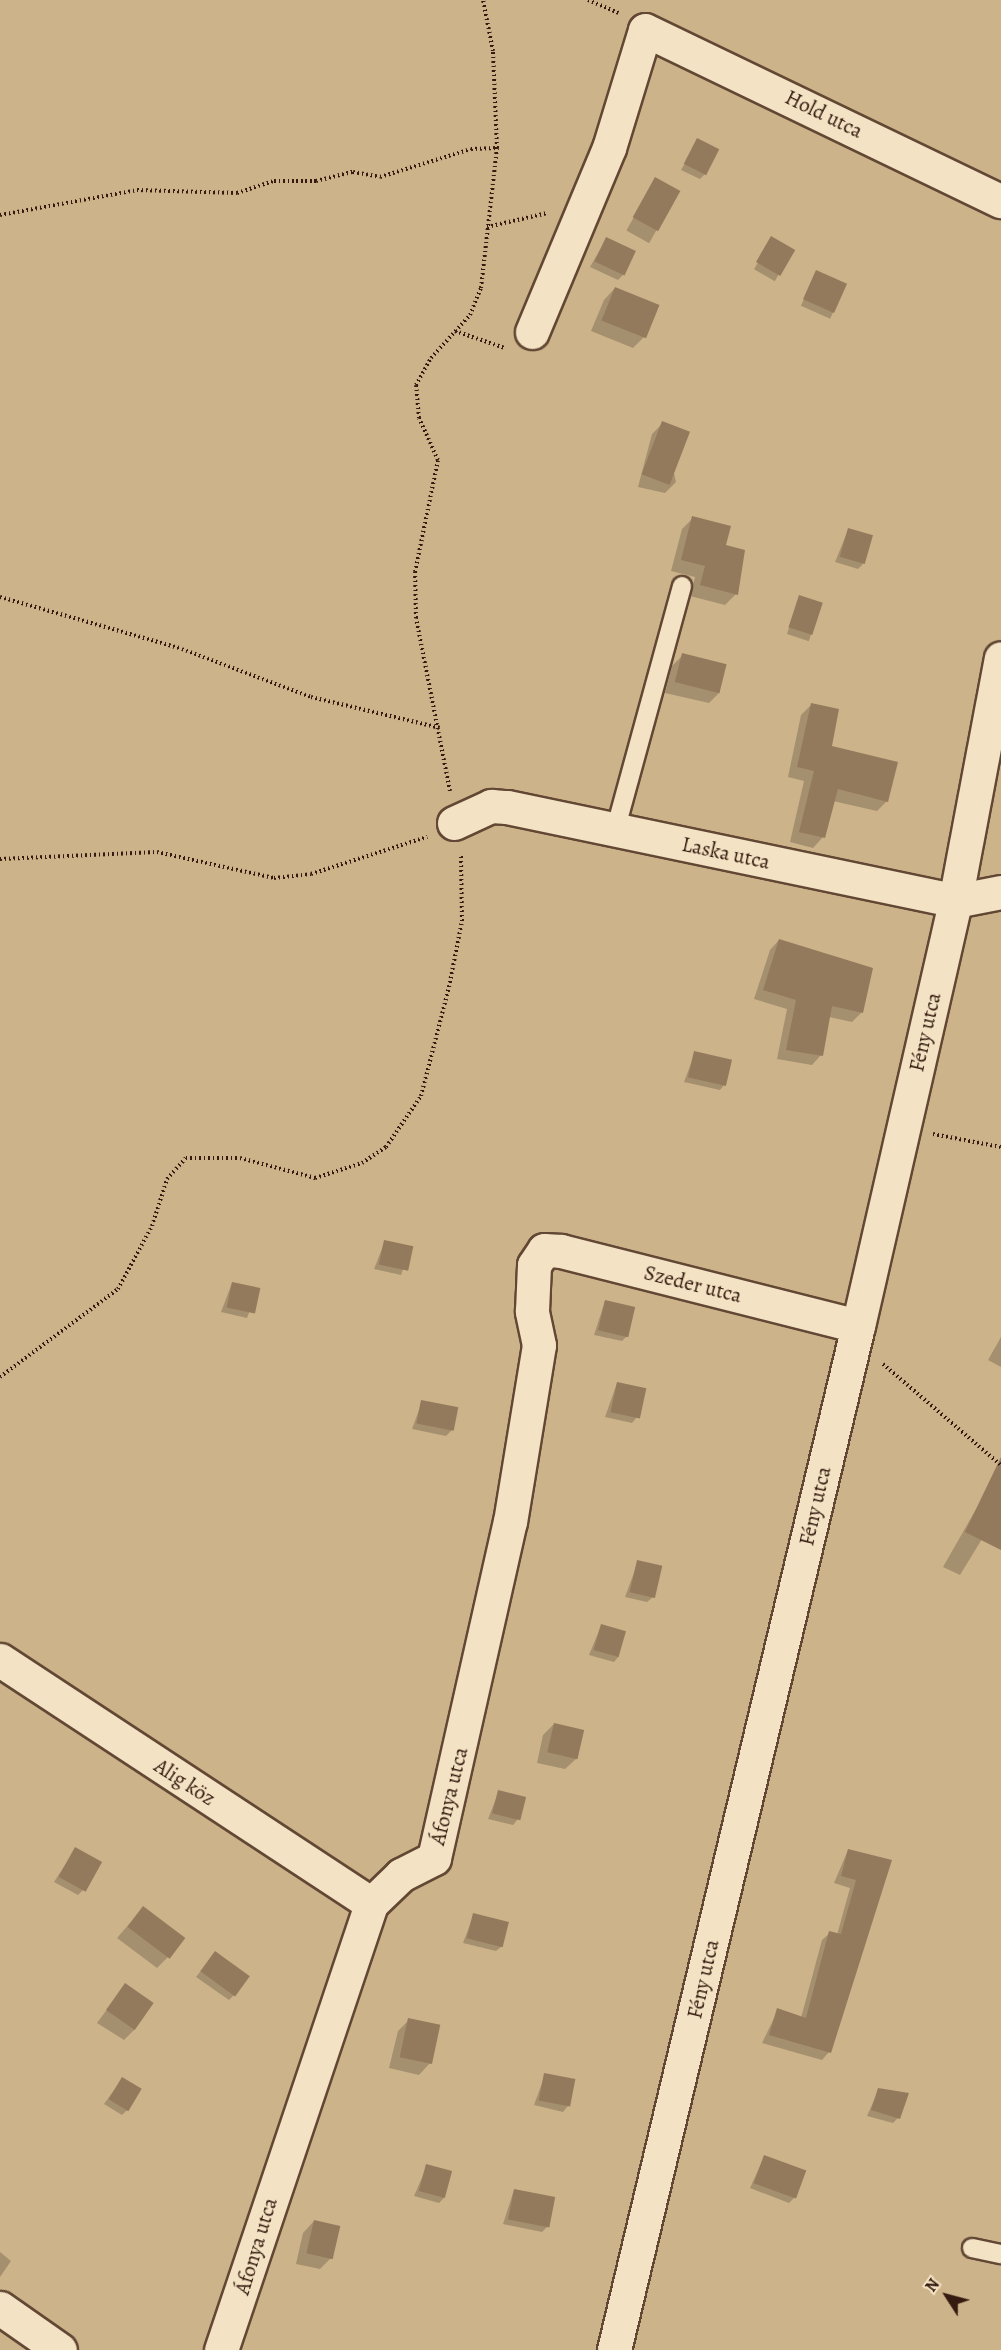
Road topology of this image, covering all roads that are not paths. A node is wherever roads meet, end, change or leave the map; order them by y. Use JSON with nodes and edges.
{"nodes":[{"id":1,"x":1001,"y":201,"type":"edge"},
{"id":2,"x":532,"y":332,"type":"road end"},
{"id":3,"x":682,"y":586,"type":"dead end"},
{"id":4,"x":1001,"y":658,"type":"edge"},
{"id":5,"x":454,"y":823,"type":"road end"},
{"id":6,"x":615,"y":831,"type":"junction"},
{"id":7,"x":1001,"y":892,"type":"edge"},
{"id":8,"x":955,"y":901,"type":"junction"},
{"id":9,"x":534,"y":1265,"type":"joint"},
{"id":10,"x":857,"y":1333,"type":"junction"},
{"id":11,"x":0,"y":1660,"type":"edge"},
{"id":12,"x":371,"y":1904,"type":"junction"},
{"id":13,"x":972,"y":2248,"type":"dead end"},
{"id":14,"x":1001,"y":2254,"type":"edge"},
{"id":15,"x":0,"y":2308,"type":"edge"},
{"id":16,"x":60,"y":2350,"type":"edge"},
{"id":17,"x":221,"y":2350,"type":"edge"},
{"id":18,"x":614,"y":2350,"type":"edge"}],
"edges":[{"from":1,"to":2,"type":"street","name":"Hold utca"},
{"from":3,"to":6,"type":"lane"},
{"from":4,"to":8,"type":"street","name":"Fény utca"},
{"from":5,"to":6,"type":"street","name":"Laska utca"},
{"from":6,"to":8,"type":"street","name":"Laska utca"},
{"from":7,"to":8,"type":"street","name":"Laska utca"},
{"from":8,"to":10,"type":"street","name":"Fény utca"},
{"from":9,"to":10,"type":"street","name":"Szeder utca"},
{"from":9,"to":12,"type":"street","name":"Áfonya utca"},
{"from":10,"to":18,"type":"street","name":"Fény utca"},
{"from":11,"to":12,"type":"street","name":"Alig köz"},
{"from":12,"to":17,"type":"street","name":"Áfonya utca"},
{"from":13,"to":14,"type":"lane"},
{"from":15,"to":16,"type":"street"}]}
